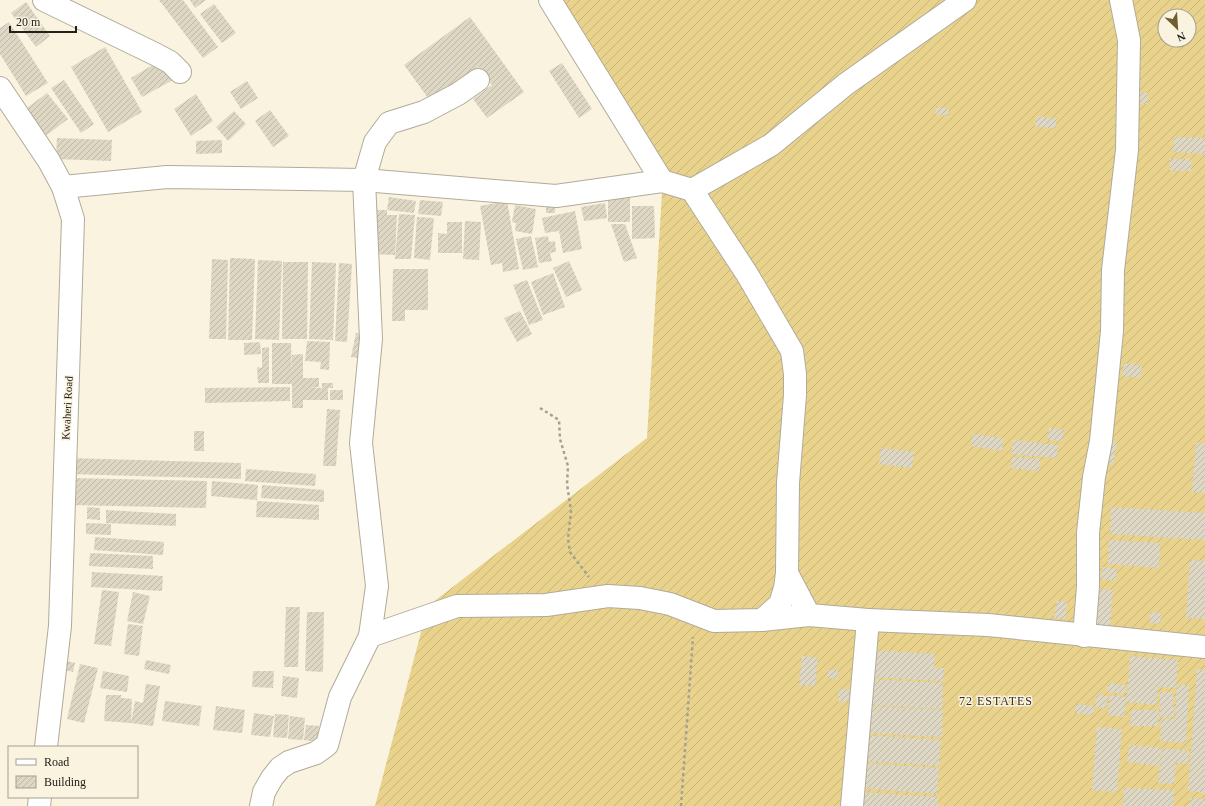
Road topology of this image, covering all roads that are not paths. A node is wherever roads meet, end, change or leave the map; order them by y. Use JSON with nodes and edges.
{"nodes":[{"id":1,"x":44,"y":0,"type":"edge"},
{"id":2,"x":550,"y":0,"type":"edge"},
{"id":3,"x":965,"y":0,"type":"edge"},
{"id":4,"x":1122,"y":0,"type":"edge"},
{"id":5,"x":180,"y":72,"type":"dead end"},
{"id":6,"x":478,"y":80,"type":"dead end"},
{"id":7,"x":0,"y":88,"type":"edge"},
{"id":8,"x":364,"y":180,"type":"junction"},
{"id":9,"x":662,"y":181,"type":"junction"},
{"id":10,"x":63,"y":187,"type":"junction"},
{"id":11,"x":692,"y":190,"type":"junction"},
{"id":12,"x":787,"y":573,"type":"junction"},
{"id":13,"x":809,"y":615,"type":"junction"},
{"id":14,"x":762,"y":620,"type":"junction"},
{"id":15,"x":868,"y":620,"type":"junction"},
{"id":16,"x":370,"y":636,"type":"junction"},
{"id":17,"x":1084,"y":636,"type":"junction"},
{"id":18,"x":1205,"y":647,"type":"edge"},
{"id":19,"x":46,"y":746,"type":"edge"},
{"id":20,"x":261,"y":806,"type":"edge"},
{"id":21,"x":852,"y":806,"type":"edge"}],
"edges":[{"from":1,"to":5,"type":"street"},
{"from":2,"to":9,"type":"street"},
{"from":3,"to":11,"type":"street"},
{"from":4,"to":17,"type":"street"},
{"from":6,"to":8,"type":"street"},
{"from":7,"to":10,"type":"street","name":"Kwaheri Road"},
{"from":8,"to":9,"type":"street"},
{"from":8,"to":10,"type":"street"},
{"from":8,"to":16,"type":"street"},
{"from":9,"to":11,"type":"street"},
{"from":10,"to":19,"type":"street","name":"Kwaheri Road"},
{"from":11,"to":12,"type":"street"},
{"from":12,"to":13,"type":"street"},
{"from":12,"to":14,"type":"street"},
{"from":13,"to":14,"type":"street"},
{"from":13,"to":15,"type":"street"},
{"from":14,"to":16,"type":"street"},
{"from":15,"to":17,"type":"street"},
{"from":15,"to":21,"type":"street"},
{"from":16,"to":20,"type":"street"},
{"from":17,"to":18,"type":"street"}]}
